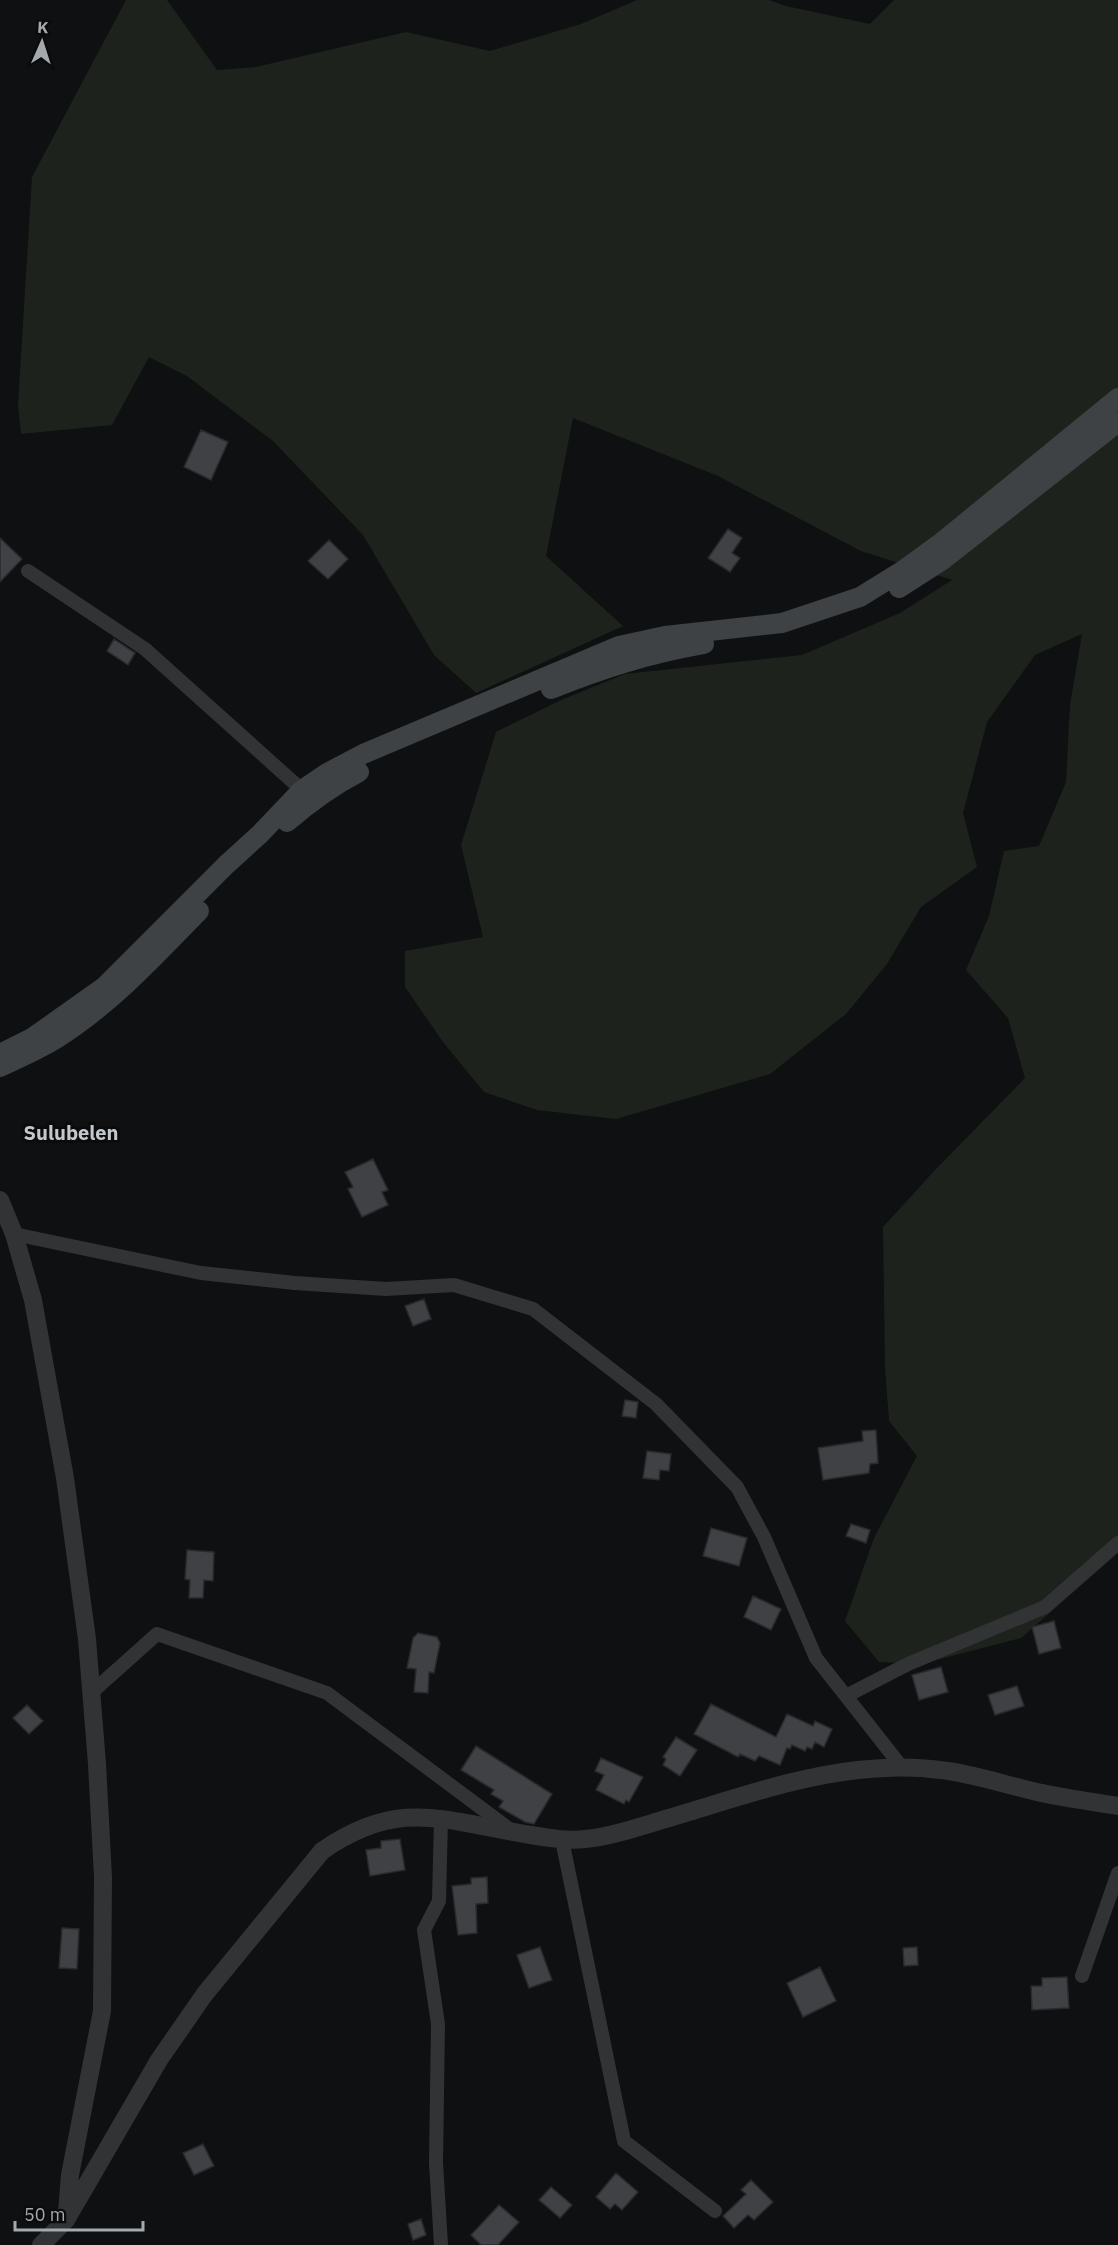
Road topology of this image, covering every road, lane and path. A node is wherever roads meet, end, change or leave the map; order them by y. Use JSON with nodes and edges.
{"nodes":[{"id":1,"x":1118,"y":398,"type":"edge"},
{"id":2,"x":1118,"y":422,"type":"edge"},
{"id":3,"x":27,"y":571,"type":"dead end"},
{"id":4,"x":473,"y":716,"type":"junction"},
{"id":5,"x":302,"y":790,"type":"junction"},
{"id":6,"x":0,"y":1054,"type":"edge"},
{"id":7,"x":0,"y":1067,"type":"edge"},
{"id":8,"x":0,"y":1200,"type":"edge"},
{"id":9,"x":14,"y":1234,"type":"junction"},
{"id":10,"x":1118,"y":1544,"type":"edge"},
{"id":11,"x":91,"y":1693,"type":"junction"},
{"id":12,"x":846,"y":1696,"type":"junction"},
{"id":13,"x":901,"y":1767,"type":"junction"},
{"id":14,"x":1118,"y":1806,"type":"edge"},
{"id":15,"x":441,"y":1818,"type":"junction"},
{"id":16,"x":514,"y":1832,"type":"junction"},
{"id":17,"x":562,"y":1839,"type":"junction"},
{"id":18,"x":1118,"y":1873,"type":"edge"},
{"id":19,"x":1082,"y":1976,"type":"dead end"},
{"id":20,"x":715,"y":2211,"type":"dead end"},
{"id":21,"x":66,"y":2220,"type":"junction"},
{"id":22,"x":41,"y":2245,"type":"edge"},
{"id":23,"x":441,"y":2245,"type":"edge"}],
"edges":[{"from":1,"to":4,"type":"main road"},
{"from":2,"to":4,"type":"main road"},
{"from":3,"to":5,"type":"street"},
{"from":4,"to":5,"type":"main road"},
{"from":4,"to":7,"type":"main road"},
{"from":5,"to":6,"type":"main road"},
{"from":8,"to":9,"type":"street"},
{"from":9,"to":11,"type":"street"},
{"from":9,"to":12,"type":"street"},
{"from":10,"to":12,"type":"street"},
{"from":11,"to":16,"type":"street"},
{"from":11,"to":21,"type":"street"},
{"from":12,"to":13,"type":"street"},
{"from":13,"to":14,"type":"street"},
{"from":13,"to":17,"type":"street"},
{"from":15,"to":16,"type":"street"},
{"from":15,"to":21,"type":"street"},
{"from":15,"to":23,"type":"street"},
{"from":16,"to":17,"type":"street"},
{"from":17,"to":20,"type":"street"},
{"from":18,"to":19,"type":"street"},
{"from":21,"to":22,"type":"street"}]}
